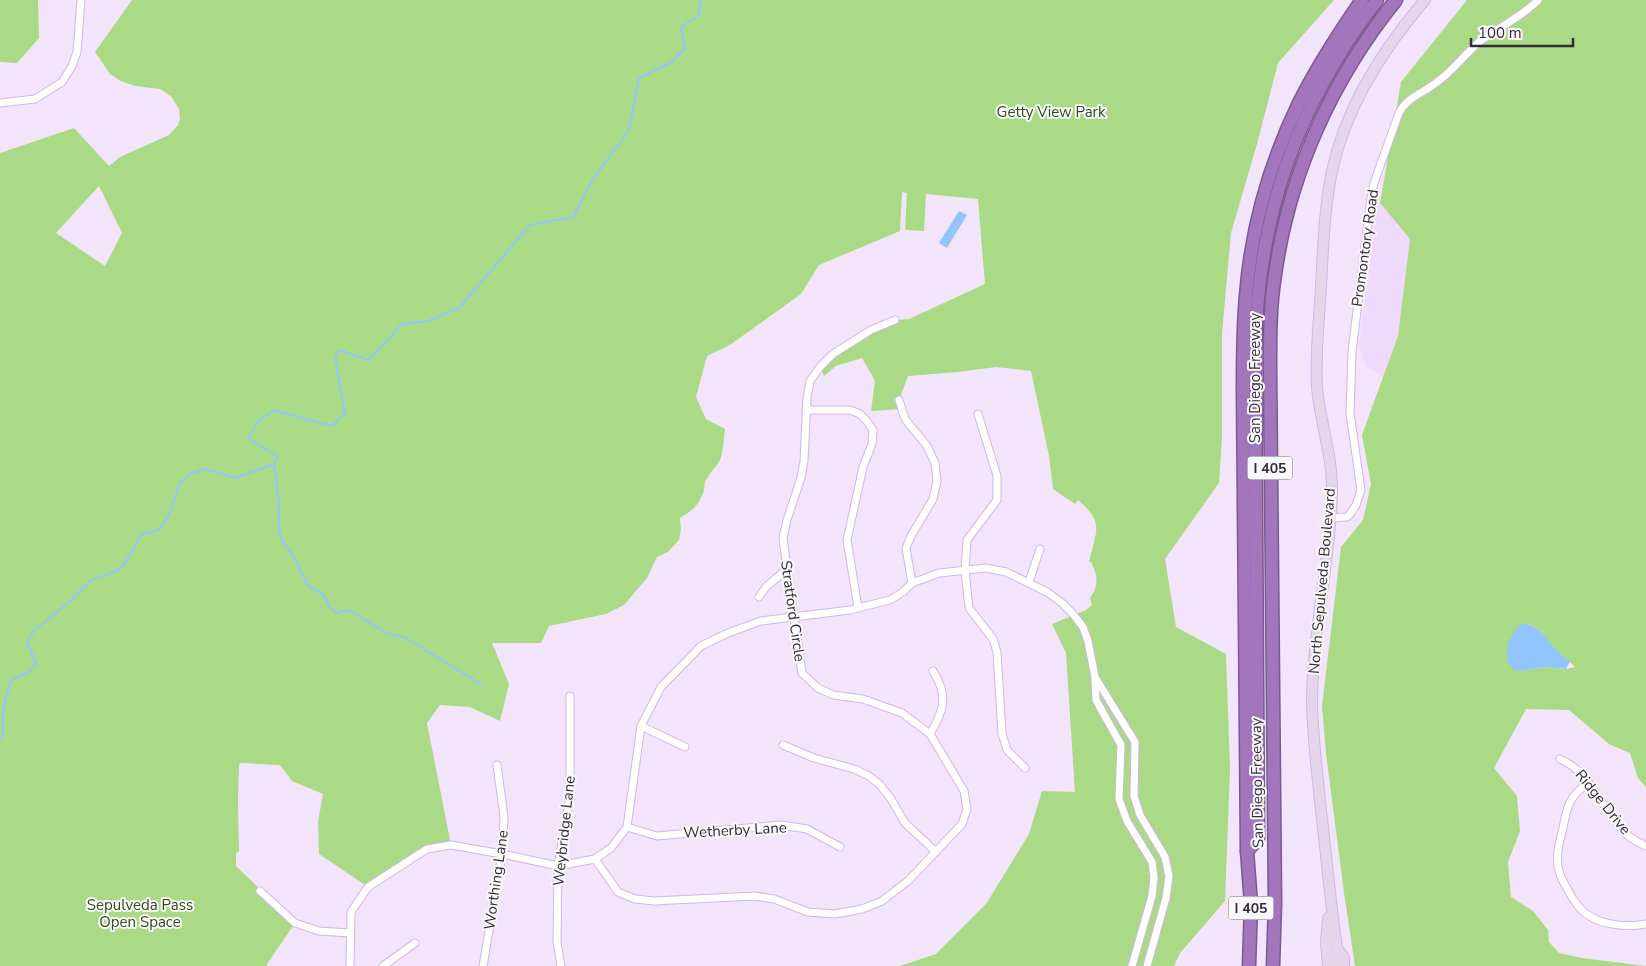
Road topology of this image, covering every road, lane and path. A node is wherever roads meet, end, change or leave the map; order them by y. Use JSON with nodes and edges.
{"nodes":[{"id":1,"x":81,"y":0,"type":"edge"},
{"id":2,"x":1362,"y":0,"type":"edge"},
{"id":3,"x":1377,"y":0,"type":"edge"},
{"id":4,"x":1386,"y":0,"type":"edge"},
{"id":5,"x":1396,"y":0,"type":"edge"},
{"id":6,"x":1425,"y":0,"type":"edge"},
{"id":7,"x":1538,"y":0,"type":"edge"},
{"id":8,"x":0,"y":103,"type":"edge"},
{"id":9,"x":895,"y":320,"type":"dead end"},
{"id":10,"x":899,"y":400,"type":"dead end"},
{"id":11,"x":806,"y":410,"type":"junction"},
{"id":12,"x":978,"y":414,"type":"dead end"},
{"id":13,"x":1330,"y":518,"type":"junction"},
{"id":14,"x":1040,"y":549,"type":"dead end"},
{"id":15,"x":787,"y":569,"type":"junction"},
{"id":16,"x":965,"y":570,"type":"junction"},
{"id":17,"x":1029,"y":582,"type":"junction"},
{"id":18,"x":912,"y":583,"type":"junction"},
{"id":19,"x":759,"y":597,"type":"dead end"},
{"id":20,"x":858,"y":607,"type":"junction"},
{"id":21,"x":794,"y":617,"type":"junction"},
{"id":22,"x":933,"y":671,"type":"dead end"},
{"id":23,"x":1095,"y":677,"type":"junction"},
{"id":24,"x":570,"y":696,"type":"dead end"},
{"id":25,"x":641,"y":726,"type":"junction"},
{"id":26,"x":930,"y":734,"type":"junction"},
{"id":27,"x":783,"y":745,"type":"dead end"},
{"id":28,"x":685,"y":746,"type":"dead end"},
{"id":29,"x":1560,"y":759,"type":"dead end"},
{"id":30,"x":497,"y":765,"type":"dead end"},
{"id":31,"x":1025,"y":768,"type":"dead end"},
{"id":32,"x":1588,"y":783,"type":"junction"},
{"id":33,"x":627,"y":827,"type":"junction"},
{"id":34,"x":1646,"y":846,"type":"edge"},
{"id":35,"x":840,"y":847,"type":"dead end"},
{"id":36,"x":1247,"y":851,"type":"junction"},
{"id":37,"x":936,"y":852,"type":"junction"},
{"id":38,"x":502,"y":854,"type":"junction"},
{"id":39,"x":595,"y":859,"type":"junction"},
{"id":40,"x":558,"y":866,"type":"junction"},
{"id":41,"x":260,"y":891,"type":"dead end"},
{"id":42,"x":1330,"y":895,"type":"junction"},
{"id":43,"x":1646,"y":924,"type":"edge"},
{"id":44,"x":350,"y":932,"type":"junction"},
{"id":45,"x":415,"y":944,"type":"dead end"},
{"id":46,"x":1337,"y":948,"type":"junction"},
{"id":47,"x":350,"y":966,"type":"edge"},
{"id":48,"x":383,"y":966,"type":"edge"},
{"id":49,"x":482,"y":966,"type":"edge"},
{"id":50,"x":560,"y":966,"type":"edge"},
{"id":51,"x":1132,"y":966,"type":"edge"},
{"id":52,"x":1147,"y":966,"type":"edge"},
{"id":53,"x":1250,"y":966,"type":"edge"},
{"id":54,"x":1266,"y":966,"type":"edge"},
{"id":55,"x":1273,"y":966,"type":"edge"},
{"id":56,"x":1328,"y":966,"type":"edge"},
{"id":57,"x":1335,"y":966,"type":"edge"},
{"id":58,"x":1344,"y":966,"type":"edge"}],
"edges":[{"from":1,"to":8,"type":"street"},
{"from":2,"to":36,"type":"highway","name":"San Diego Freeway","number":"I 405"},
{"from":3,"to":36,"type":"highway"},
{"from":4,"to":54,"type":"highway"},
{"from":5,"to":55,"type":"highway","name":"San Diego Freeway","number":"I 405"},
{"from":6,"to":13,"type":"main road","name":"North Sepulveda Boulevard"},
{"from":7,"to":13,"type":"street","name":"Promontory Road"},
{"from":9,"to":11,"type":"street","name":"Stratford Circle"},
{"from":10,"to":18,"type":"street"},
{"from":11,"to":15,"type":"street","name":"Stratford Circle"},
{"from":11,"to":20,"type":"street"},
{"from":12,"to":16,"type":"street"},
{"from":13,"to":42,"type":"main road","name":"North Sepulveda Boulevard"},
{"from":14,"to":17,"type":"street"},
{"from":15,"to":19,"type":"street"},
{"from":15,"to":21,"type":"street","name":"Stratford Circle"},
{"from":16,"to":17,"type":"street"},
{"from":16,"to":18,"type":"street"},
{"from":16,"to":31,"type":"street"},
{"from":17,"to":23,"type":"street"},
{"from":18,"to":20,"type":"street"},
{"from":20,"to":21,"type":"street"},
{"from":21,"to":25,"type":"street"},
{"from":21,"to":26,"type":"street","name":"Stratford Circle"},
{"from":22,"to":26,"type":"street"},
{"from":23,"to":51,"type":"street"},
{"from":23,"to":52,"type":"street"},
{"from":24,"to":40,"type":"street","name":"Weybridge Lane"},
{"from":25,"to":28,"type":"street"},
{"from":25,"to":33,"type":"street"},
{"from":26,"to":37,"type":"street","name":"Stratford Circle"},
{"from":27,"to":37,"type":"street"},
{"from":29,"to":32,"type":"street","name":"Ridge Drive"},
{"from":30,"to":38,"type":"street","name":"Worthing Lane"},
{"from":32,"to":34,"type":"street","name":"Ridge Drive"},
{"from":32,"to":43,"type":"street"},
{"from":33,"to":35,"type":"street","name":"Wetherby Lane"},
{"from":33,"to":39,"type":"street"},
{"from":36,"to":53,"type":"highway","name":"San Diego Freeway","number":"I 405"},
{"from":37,"to":39,"type":"street","name":"Stratford Circle"},
{"from":38,"to":40,"type":"street"},
{"from":38,"to":44,"type":"street"},
{"from":38,"to":49,"type":"street","name":"Worthing Lane"},
{"from":39,"to":40,"type":"street"},
{"from":40,"to":50,"type":"street","name":"Weybridge Lane"},
{"from":41,"to":44,"type":"street"},
{"from":42,"to":46,"type":"main road","name":"North Sepulveda Boulevard"},
{"from":42,"to":56,"type":"main road"},
{"from":44,"to":47,"type":"street"},
{"from":45,"to":48,"type":"street"},
{"from":46,"to":57,"type":"main road","name":"North Sepulveda Boulevard"},
{"from":46,"to":58,"type":"main road","name":"North Sepulveda Boulevard"}]}
